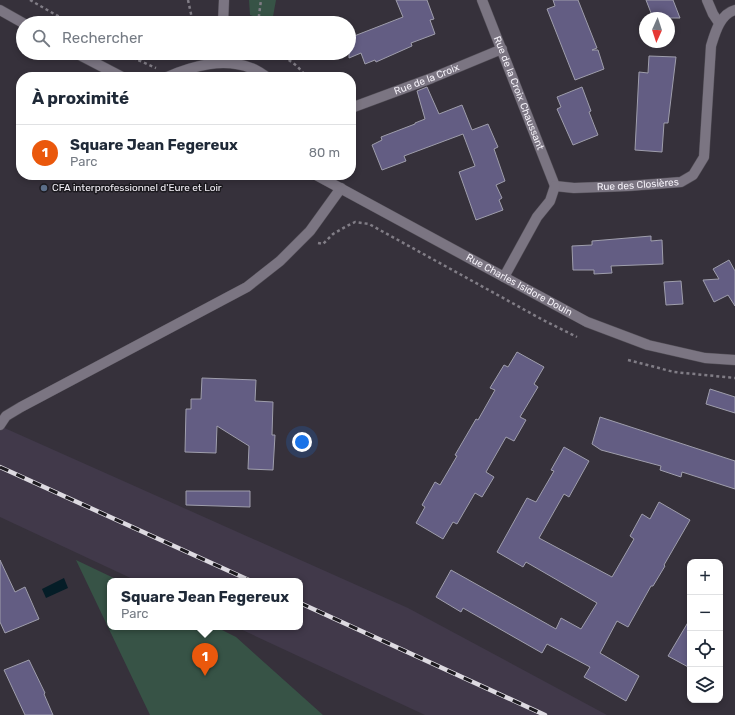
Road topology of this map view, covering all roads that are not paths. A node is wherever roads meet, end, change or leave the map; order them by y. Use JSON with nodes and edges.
{"nodes":[{"id":1,"x":224,"y":0,"type":"edge"},
{"id":2,"x":482,"y":0,"type":"edge"},
{"id":3,"x":707,"y":0,"type":"edge"},
{"id":4,"x":0,"y":10,"type":"edge"},
{"id":5,"x":735,"y":10,"type":"edge"},
{"id":6,"x":223,"y":16,"type":"edge"},
{"id":7,"x":16,"y":19,"type":"edge"},
{"id":8,"x":719,"y":23,"type":"junction"},
{"id":9,"x":502,"y":49,"type":"junction"},
{"id":10,"x":89,"y":60,"type":"edge"},
{"id":11,"x":213,"y":60,"type":"edge"},
{"id":12,"x":230,"y":60,"type":"edge"},
{"id":13,"x":112,"y":72,"type":"edge"},
{"id":14,"x":180,"y":72,"type":"edge"},
{"id":15,"x":258,"y":72,"type":"edge"},
{"id":16,"x":356,"y":106,"type":"edge"},
{"id":17,"x":326,"y":180,"type":"edge"},
{"id":18,"x":555,"y":186,"type":"junction"},
{"id":19,"x":341,"y":188,"type":"junction"},
{"id":20,"x":504,"y":277,"type":"junction"},
{"id":21,"x":735,"y":360,"type":"edge"},
{"id":22,"x":0,"y":426,"type":"edge"}],
"edges":[{"from":1,"to":6,"type":"street"},
{"from":2,"to":9,"type":"street","name":"Rue de la Croix Chaussant"},
{"from":3,"to":8,"type":"street"},
{"from":4,"to":7,"type":"street"},
{"from":5,"to":8,"type":"street","name":"Rue des Closières"},
{"from":8,"to":18,"type":"street","name":"Rue des Closières"},
{"from":9,"to":16,"type":"street","name":"Rue de la Croix"},
{"from":9,"to":18,"type":"street","name":"Rue de la Croix Chaussant"},
{"from":10,"to":13,"type":"street"},
{"from":11,"to":14,"type":"street"},
{"from":12,"to":15,"type":"street"},
{"from":17,"to":19,"type":"street","name":"Rue Charles Isidore Douin"},
{"from":18,"to":20,"type":"street"},
{"from":19,"to":20,"type":"street","name":"Rue Charles Isidore Douin"},
{"from":19,"to":22,"type":"street"},
{"from":20,"to":21,"type":"street","name":"Rue Charles Isidore Douin"}]}
